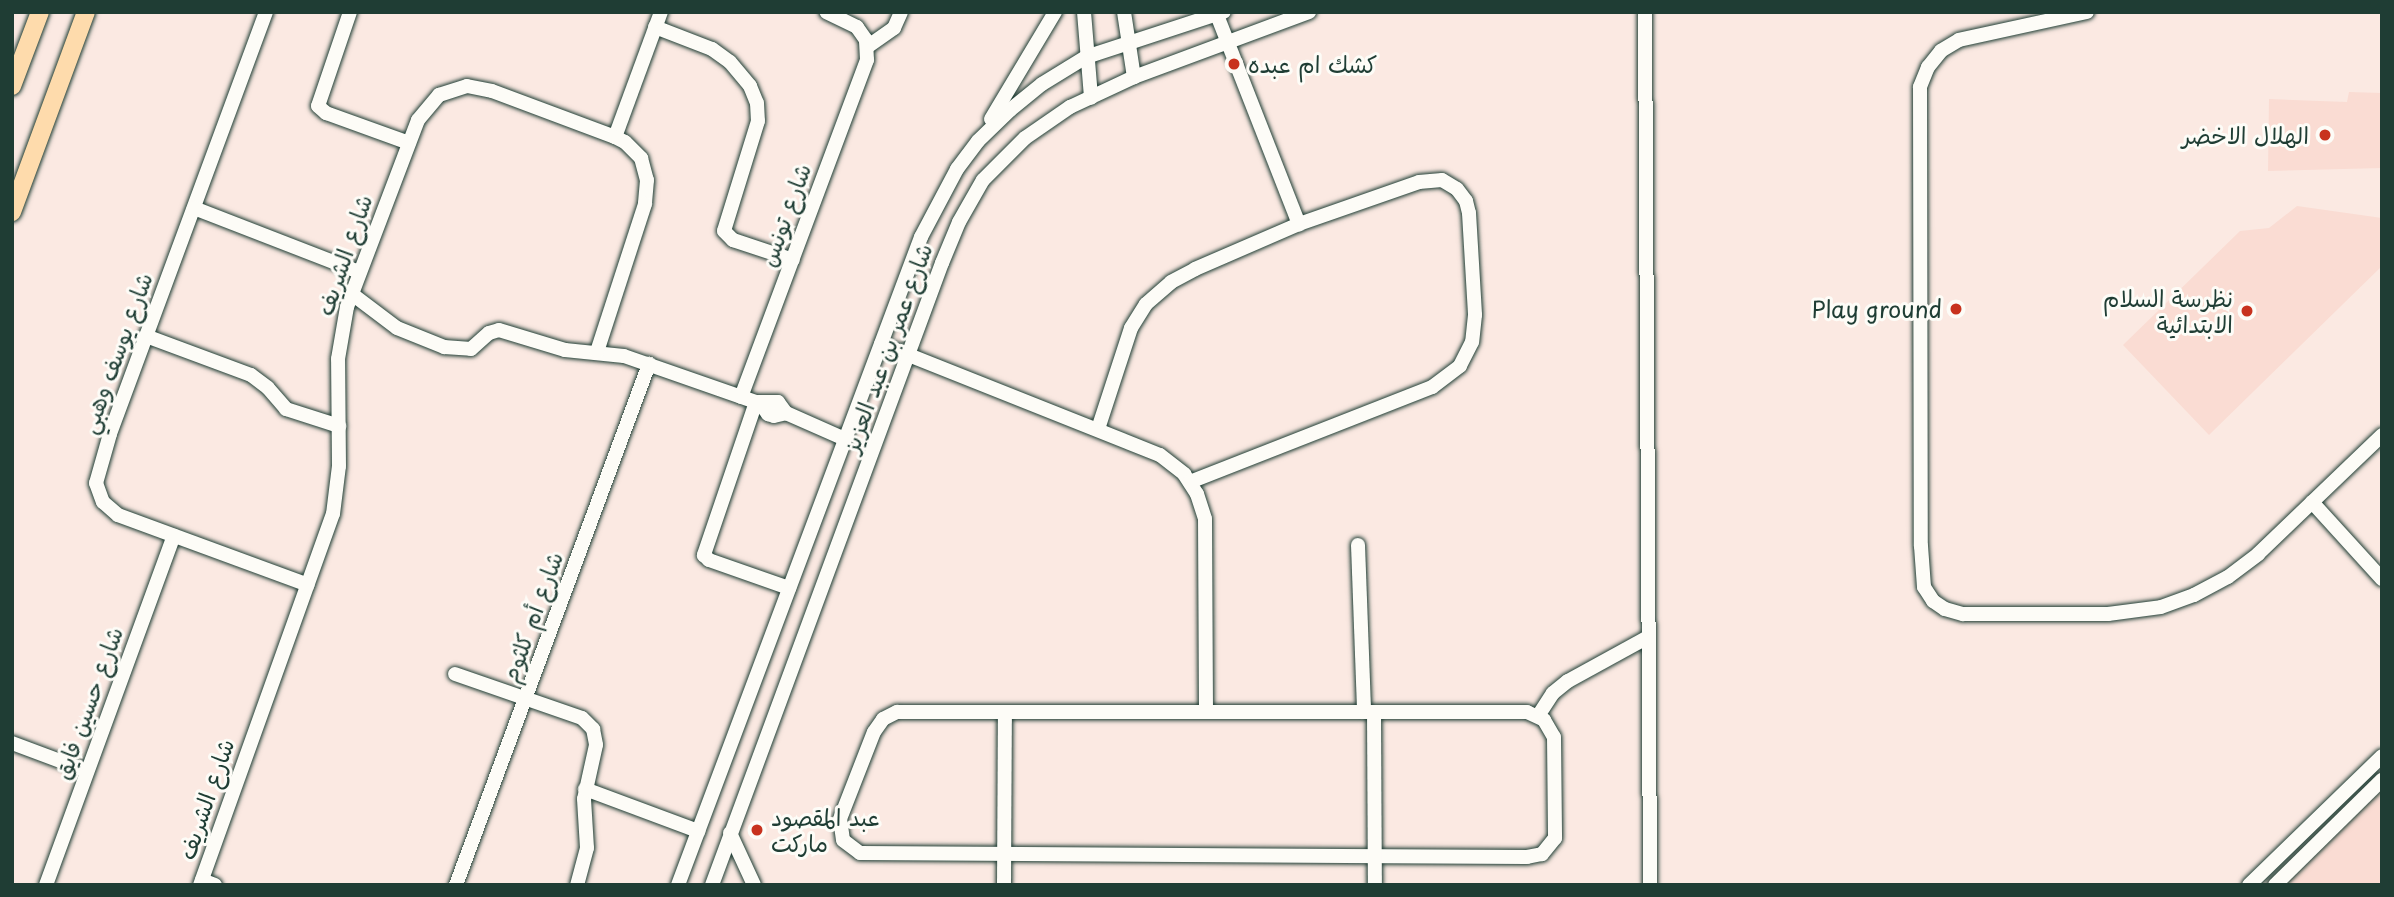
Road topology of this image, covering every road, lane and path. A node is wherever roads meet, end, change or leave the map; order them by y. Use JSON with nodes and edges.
{"nodes":[{"id":1,"x":40,"y":12,"type":"edge"},
{"id":2,"x":86,"y":12,"type":"edge"},
{"id":3,"x":267,"y":12,"type":"edge"},
{"id":4,"x":350,"y":12,"type":"edge"},
{"id":5,"x":661,"y":12,"type":"edge"},
{"id":6,"x":826,"y":12,"type":"edge"},
{"id":7,"x":901,"y":12,"type":"edge"},
{"id":8,"x":1055,"y":12,"type":"edge"},
{"id":9,"x":1084,"y":12,"type":"edge"},
{"id":10,"x":1124,"y":12,"type":"edge"},
{"id":11,"x":1182,"y":12,"type":"edge"},
{"id":12,"x":1309,"y":12,"type":"edge"},
{"id":13,"x":1645,"y":12,"type":"edge"},
{"id":14,"x":2087,"y":12,"type":"edge"},
{"id":15,"x":1221,"y":14,"type":"edge"},
{"id":16,"x":1197,"y":20,"type":"junction"},
{"id":17,"x":655,"y":27,"type":"junction"},
{"id":18,"x":1129,"y":41,"type":"junction"},
{"id":19,"x":1227,"y":43,"type":"junction"},
{"id":20,"x":867,"y":47,"type":"junction"},
{"id":21,"x":1086,"y":57,"type":"junction"},
{"id":22,"x":1134,"y":78,"type":"junction"},
{"id":23,"x":12,"y":86,"type":"edge"},
{"id":24,"x":1091,"y":98,"type":"junction"},
{"id":25,"x":615,"y":137,"type":"junction"},
{"id":26,"x":978,"y":141,"type":"junction"},
{"id":27,"x":409,"y":143,"type":"junction"},
{"id":28,"x":194,"y":208,"type":"junction"},
{"id":29,"x":12,"y":212,"type":"edge"},
{"id":30,"x":1299,"y":224,"type":"junction"},
{"id":31,"x":793,"y":261,"type":"junction"},
{"id":32,"x":359,"y":272,"type":"junction"},
{"id":33,"x":352,"y":293,"type":"junction"},
{"id":34,"x":146,"y":336,"type":"junction"},
{"id":35,"x":881,"y":344,"type":"junction"},
{"id":36,"x":597,"y":352,"type":"junction"},
{"id":37,"x":908,"y":355,"type":"junction"},
{"id":38,"x":649,"y":364,"type":"junction"},
{"id":39,"x":741,"y":397,"type":"junction"},
{"id":40,"x":758,"y":402,"type":"junction"},
{"id":41,"x":339,"y":426,"type":"junction"},
{"id":42,"x":1098,"y":429,"type":"junction"},
{"id":43,"x":2382,"y":435,"type":"edge"},
{"id":44,"x":845,"y":439,"type":"junction"},
{"id":45,"x":1191,"y":482,"type":"junction"},
{"id":46,"x":2312,"y":502,"type":"junction"},
{"id":47,"x":174,"y":536,"type":"junction"},
{"id":48,"x":1358,"y":545,"type":"dead end"},
{"id":49,"x":2382,"y":579,"type":"edge"},
{"id":50,"x":308,"y":585,"type":"junction"},
{"id":51,"x":789,"y":588,"type":"junction"},
{"id":52,"x":1648,"y":636,"type":"junction"},
{"id":53,"x":455,"y":674,"type":"dead end"},
{"id":54,"x":526,"y":699,"type":"junction"},
{"id":55,"x":1005,"y":712,"type":"junction"},
{"id":56,"x":1206,"y":712,"type":"junction"},
{"id":57,"x":1369,"y":712,"type":"junction"},
{"id":58,"x":1538,"y":716,"type":"junction"},
{"id":59,"x":12,"y":743,"type":"edge"},
{"id":60,"x":2382,"y":756,"type":"edge"},
{"id":61,"x":87,"y":771,"type":"junction"},
{"id":62,"x":2382,"y":780,"type":"edge"},
{"id":63,"x":585,"y":789,"type":"junction"},
{"id":64,"x":698,"y":831,"type":"junction"},
{"id":65,"x":730,"y":833,"type":"junction"},
{"id":66,"x":1004,"y":856,"type":"junction"},
{"id":67,"x":1375,"y":856,"type":"junction"},
{"id":68,"x":206,"y":883,"type":"edge"},
{"id":69,"x":46,"y":885,"type":"edge"},
{"id":70,"x":456,"y":885,"type":"edge"},
{"id":71,"x":577,"y":885,"type":"edge"},
{"id":72,"x":678,"y":885,"type":"edge"},
{"id":73,"x":712,"y":885,"type":"edge"},
{"id":74,"x":754,"y":885,"type":"edge"},
{"id":75,"x":1004,"y":885,"type":"edge"},
{"id":76,"x":1375,"y":885,"type":"edge"},
{"id":77,"x":1650,"y":885,"type":"edge"},
{"id":78,"x":2249,"y":885,"type":"edge"},
{"id":79,"x":2275,"y":885,"type":"edge"}],
"edges":[{"from":1,"to":23,"type":"main road"},
{"from":2,"to":29,"type":"main road"},
{"from":3,"to":28,"type":"street","name":"شارع يوسف وهبي"},
{"from":4,"to":27,"type":"street"},
{"from":5,"to":17,"type":"street"},
{"from":6,"to":20,"type":"street"},
{"from":7,"to":20,"type":"street"},
{"from":8,"to":26,"type":"street"},
{"from":9,"to":21,"type":"street"},
{"from":10,"to":18,"type":"street"},
{"from":11,"to":16,"type":"street"},
{"from":12,"to":19,"type":"street","name":"شارع عمر بن عبد العزيز"},
{"from":13,"to":52,"type":"street"},
{"from":14,"to":46,"type":"street"},
{"from":15,"to":16,"type":"street","name":"شارع عمر بن عبد العزيز"},
{"from":15,"to":19,"type":"street"},
{"from":16,"to":18,"type":"street","name":"شارع عمر بن عبد العزيز"},
{"from":17,"to":25,"type":"street"},
{"from":17,"to":31,"type":"street"},
{"from":18,"to":21,"type":"street","name":"شارع عمر بن عبد العزيز"},
{"from":18,"to":22,"type":"street"},
{"from":19,"to":22,"type":"street","name":"شارع عمر بن عبد العزيز"},
{"from":19,"to":30,"type":"street"},
{"from":20,"to":31,"type":"street","name":"شارع تونس"},
{"from":21,"to":24,"type":"street"},
{"from":21,"to":26,"type":"street","name":"شارع عمر بن عبد العزيز"},
{"from":22,"to":24,"type":"street","name":"شارع عمر بن عبد العزيز"},
{"from":24,"to":37,"type":"street","name":"شارع عمر بن عبد العزيز"},
{"from":25,"to":27,"type":"street","name":"شارع الشريف"},
{"from":25,"to":36,"type":"street","name":"شارع الشريف"},
{"from":26,"to":35,"type":"street","name":"شارع عمر بن عبد العزيز"},
{"from":27,"to":32,"type":"street","name":"شارع الشريف"},
{"from":28,"to":32,"type":"street"},
{"from":28,"to":34,"type":"street","name":"شارع يوسف وهبي"},
{"from":30,"to":42,"type":"street"},
{"from":30,"to":45,"type":"street"},
{"from":31,"to":39,"type":"street","name":"شارع تونس"},
{"from":32,"to":33,"type":"street","name":"شارع الشريف"},
{"from":33,"to":36,"type":"street"},
{"from":33,"to":41,"type":"street","name":"شارع الشريف"},
{"from":34,"to":41,"type":"street"},
{"from":34,"to":47,"type":"street","name":"شارع يوسف وهبي"},
{"from":35,"to":37,"type":"street"},
{"from":35,"to":44,"type":"street","name":"شارع عمر بن عبد العزيز"},
{"from":36,"to":38,"type":"street"},
{"from":37,"to":42,"type":"street"},
{"from":37,"to":65,"type":"street","name":"شارع عمر بن عبد العزيز"},
{"from":38,"to":39,"type":"street"},
{"from":38,"to":54,"type":"street","name":"شارع أم كلثوم"},
{"from":39,"to":40,"type":"street"},
{"from":40,"to":44,"type":"street"},
{"from":40,"to":51,"type":"street"},
{"from":41,"to":50,"type":"street","name":"شارع الشريف"},
{"from":42,"to":45,"type":"street"},
{"from":43,"to":46,"type":"street"},
{"from":44,"to":51,"type":"street","name":"شارع عمر بن عبد العزيز"},
{"from":45,"to":56,"type":"street"},
{"from":46,"to":49,"type":"street"},
{"from":47,"to":50,"type":"street","name":"شارع يوسف وهبي"},
{"from":47,"to":61,"type":"street","name":"شارع حسين فايق"},
{"from":48,"to":57,"type":"street"},
{"from":50,"to":68,"type":"street","name":"شارع الشريف"},
{"from":51,"to":64,"type":"street","name":"شارع عمر بن عبد العزيز"},
{"from":52,"to":58,"type":"street"},
{"from":52,"to":77,"type":"street"},
{"from":53,"to":54,"type":"street"},
{"from":54,"to":63,"type":"street"},
{"from":54,"to":70,"type":"street","name":"شارع أم كلثوم"},
{"from":55,"to":56,"type":"street"},
{"from":55,"to":66,"type":"street"},
{"from":55,"to":66,"type":"street"},
{"from":56,"to":57,"type":"street"},
{"from":57,"to":58,"type":"street"},
{"from":57,"to":67,"type":"street"},
{"from":58,"to":67,"type":"street"},
{"from":59,"to":61,"type":"street"},
{"from":60,"to":78,"type":"street"},
{"from":61,"to":69,"type":"street","name":"شارع حسين فايق"},
{"from":62,"to":79,"type":"street"},
{"from":63,"to":64,"type":"street"},
{"from":63,"to":71,"type":"street"},
{"from":64,"to":72,"type":"street","name":"شارع عمر بن عبد العزيز"},
{"from":65,"to":73,"type":"street","name":"شارع عمر بن عبد العزيز"},
{"from":65,"to":74,"type":"street"},
{"from":66,"to":67,"type":"street"},
{"from":66,"to":75,"type":"street"},
{"from":67,"to":76,"type":"street"}]}
